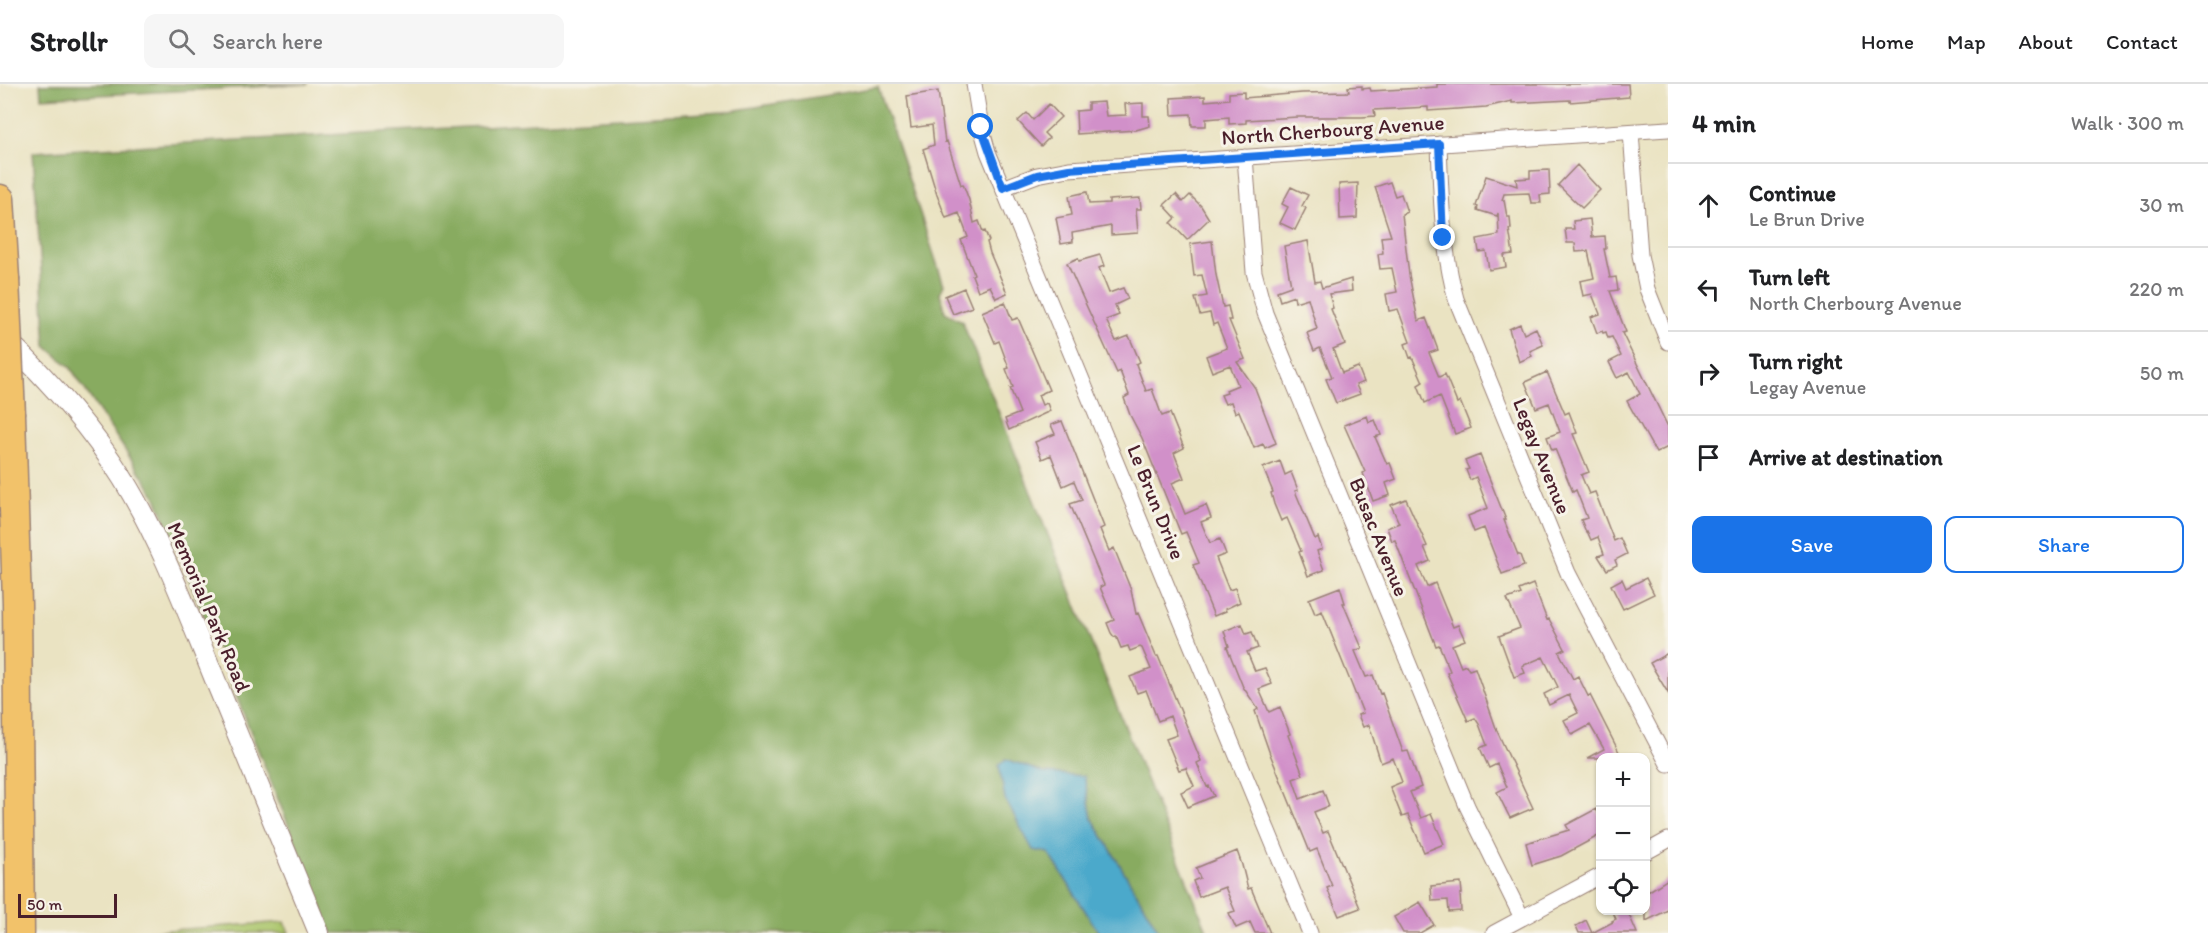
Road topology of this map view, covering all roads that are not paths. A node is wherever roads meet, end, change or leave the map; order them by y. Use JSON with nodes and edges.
{"nodes":[{"id":1,"x":974,"y":84,"type":"edge"},
{"id":2,"x":1668,"y":129,"type":"edge"},
{"id":3,"x":1632,"y":132,"type":"junction"},
{"id":4,"x":1439,"y":144,"type":"junction"},
{"id":5,"x":1245,"y":157,"type":"junction"},
{"id":6,"x":1003,"y":188,"type":"junction"},
{"id":7,"x":0,"y":199,"type":"edge"},
{"id":8,"x":0,"y":333,"type":"edge"},
{"id":9,"x":1668,"y":342,"type":"edge"},
{"id":10,"x":1668,"y":764,"type":"edge"},
{"id":11,"x":1668,"y":840,"type":"edge"},
{"id":12,"x":1650,"y":850,"type":"edge"},
{"id":13,"x":1596,"y":878,"type":"edge"},
{"id":14,"x":1522,"y":918,"type":"junction"},
{"id":15,"x":20,"y":933,"type":"edge"},
{"id":16,"x":319,"y":933,"type":"edge"},
{"id":17,"x":1310,"y":933,"type":"edge"},
{"id":18,"x":1494,"y":933,"type":"edge"}],
"edges":[{"from":1,"to":6,"type":"street","name":"Le Brun Drive"},
{"from":2,"to":3,"type":"street","name":"North Cherbourg Avenue"},
{"from":3,"to":4,"type":"street","name":"North Cherbourg Avenue"},
{"from":3,"to":9,"type":"street"},
{"from":4,"to":5,"type":"street","name":"North Cherbourg Avenue"},
{"from":4,"to":10,"type":"street","name":"Legay Avenue"},
{"from":5,"to":6,"type":"street","name":"North Cherbourg Avenue"},
{"from":5,"to":14,"type":"street","name":"Busac Avenue"},
{"from":6,"to":17,"type":"street","name":"Le Brun Drive"},
{"from":7,"to":15,"type":"highway","bridge":true},
{"from":8,"to":16,"type":"street","name":"Memorial Park Road"},
{"from":11,"to":12,"type":"street"},
{"from":13,"to":14,"type":"street"},
{"from":14,"to":18,"type":"street"}]}
